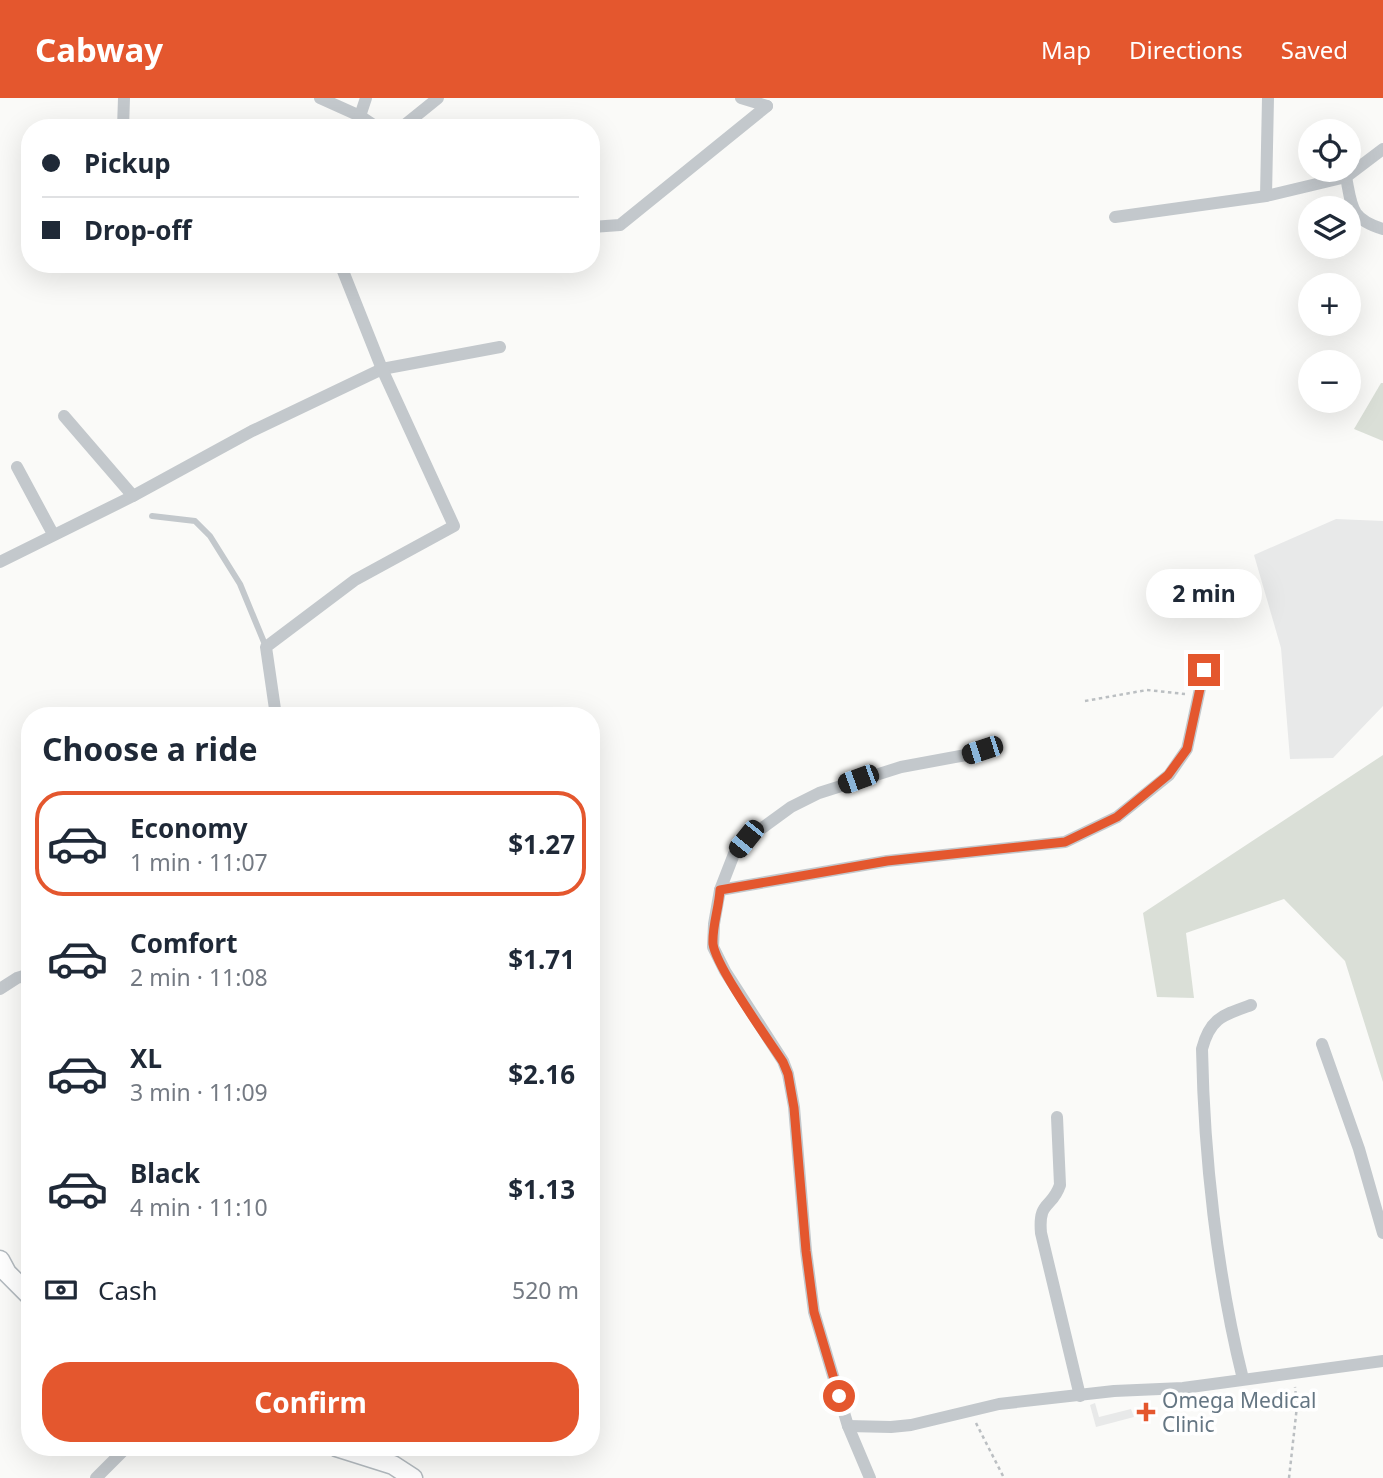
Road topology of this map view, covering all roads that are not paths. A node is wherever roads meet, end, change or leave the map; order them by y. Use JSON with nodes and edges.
{"nodes":[{"id":1,"x":124,"y":98,"type":"edge"},
{"id":2,"x":320,"y":98,"type":"edge"},
{"id":3,"x":366,"y":98,"type":"edge"},
{"id":4,"x":438,"y":98,"type":"edge"},
{"id":5,"x":741,"y":98,"type":"edge"},
{"id":6,"x":1268,"y":98,"type":"edge"},
{"id":7,"x":360,"y":116,"type":"junction"},
{"id":8,"x":123,"y":119,"type":"edge"},
{"id":9,"x":364,"y":119,"type":"edge"},
{"id":10,"x":412,"y":119,"type":"edge"},
{"id":11,"x":1383,"y":149,"type":"edge"},
{"id":12,"x":1361,"y":166,"type":"edge"},
{"id":13,"x":1325,"y":182,"type":"edge"},
{"id":14,"x":1347,"y":182,"type":"edge"},
{"id":15,"x":1266,"y":196,"type":"junction"},
{"id":16,"x":1115,"y":216,"type":"dead end"},
{"id":17,"x":600,"y":226,"type":"edge"},
{"id":18,"x":1383,"y":229,"type":"edge"},
{"id":19,"x":344,"y":273,"type":"edge"},
{"id":20,"x":500,"y":347,"type":"dead end"},
{"id":21,"x":382,"y":369,"type":"junction"},
{"id":22,"x":64,"y":416,"type":"dead end"},
{"id":23,"x":17,"y":467,"type":"dead end"},
{"id":24,"x":133,"y":496,"type":"junction"},
{"id":25,"x":152,"y":516,"type":"dead end"},
{"id":26,"x":52,"y":534,"type":"junction"},
{"id":27,"x":0,"y":562,"type":"edge"},
{"id":28,"x":266,"y":647,"type":"junction"},
{"id":29,"x":1204,"y":670,"type":"dead end"},
{"id":30,"x":275,"y":707,"type":"edge"},
{"id":31,"x":997,"y":745,"type":"dead end"},
{"id":32,"x":720,"y":890,"type":"junction"},
{"id":33,"x":21,"y":977,"type":"edge"},
{"id":34,"x":0,"y":989,"type":"edge"},
{"id":35,"x":1251,"y":1005,"type":"dead end"},
{"id":36,"x":1322,"y":1044,"type":"dead end"},
{"id":37,"x":1057,"y":1117,"type":"dead end"},
{"id":38,"x":1377,"y":1187,"type":"edge"},
{"id":39,"x":1383,"y":1233,"type":"edge"},
{"id":40,"x":0,"y":1260,"type":"edge"},
{"id":41,"x":21,"y":1287,"type":"edge"},
{"id":42,"x":1383,"y":1361,"type":"edge"},
{"id":43,"x":1244,"y":1379,"type":"junction"},
{"id":44,"x":1080,"y":1396,"type":"junction"},
{"id":45,"x":848,"y":1426,"type":"junction"},
{"id":46,"x":118,"y":1456,"type":"edge"},
{"id":47,"x":364,"y":1456,"type":"edge"},
{"id":48,"x":96,"y":1478,"type":"edge"},
{"id":49,"x":413,"y":1478,"type":"edge"},
{"id":50,"x":870,"y":1478,"type":"edge"}],
"edges":[{"from":1,"to":8,"type":"street"},
{"from":2,"to":7,"type":"street"},
{"from":3,"to":7,"type":"street"},
{"from":4,"to":10,"type":"street"},
{"from":5,"to":17,"type":"street"},
{"from":6,"to":15,"type":"street"},
{"from":7,"to":9,"type":"street"},
{"from":11,"to":12,"type":"street"},
{"from":13,"to":15,"type":"street"},
{"from":14,"to":18,"type":"street"},
{"from":15,"to":16,"type":"street"},
{"from":19,"to":21,"type":"street"},
{"from":20,"to":21,"type":"street"},
{"from":21,"to":24,"type":"street"},
{"from":21,"to":28,"type":"street"},
{"from":22,"to":24,"type":"street"},
{"from":23,"to":26,"type":"street"},
{"from":24,"to":26,"type":"street"},
{"from":25,"to":28,"type":"lane"},
{"from":26,"to":27,"type":"street"},
{"from":28,"to":30,"type":"street"},
{"from":29,"to":32,"type":"street"},
{"from":31,"to":32,"type":"street"},
{"from":32,"to":45,"type":"street"},
{"from":33,"to":34,"type":"street"},
{"from":35,"to":43,"type":"street"},
{"from":36,"to":38,"type":"street"},
{"from":37,"to":44,"type":"street"},
{"from":38,"to":39,"type":"street"},
{"from":40,"to":41,"type":"street"},
{"from":42,"to":43,"type":"street"},
{"from":43,"to":44,"type":"street"},
{"from":44,"to":45,"type":"street"},
{"from":45,"to":50,"type":"street"},
{"from":46,"to":48,"type":"street"},
{"from":47,"to":49,"type":"street"}]}
